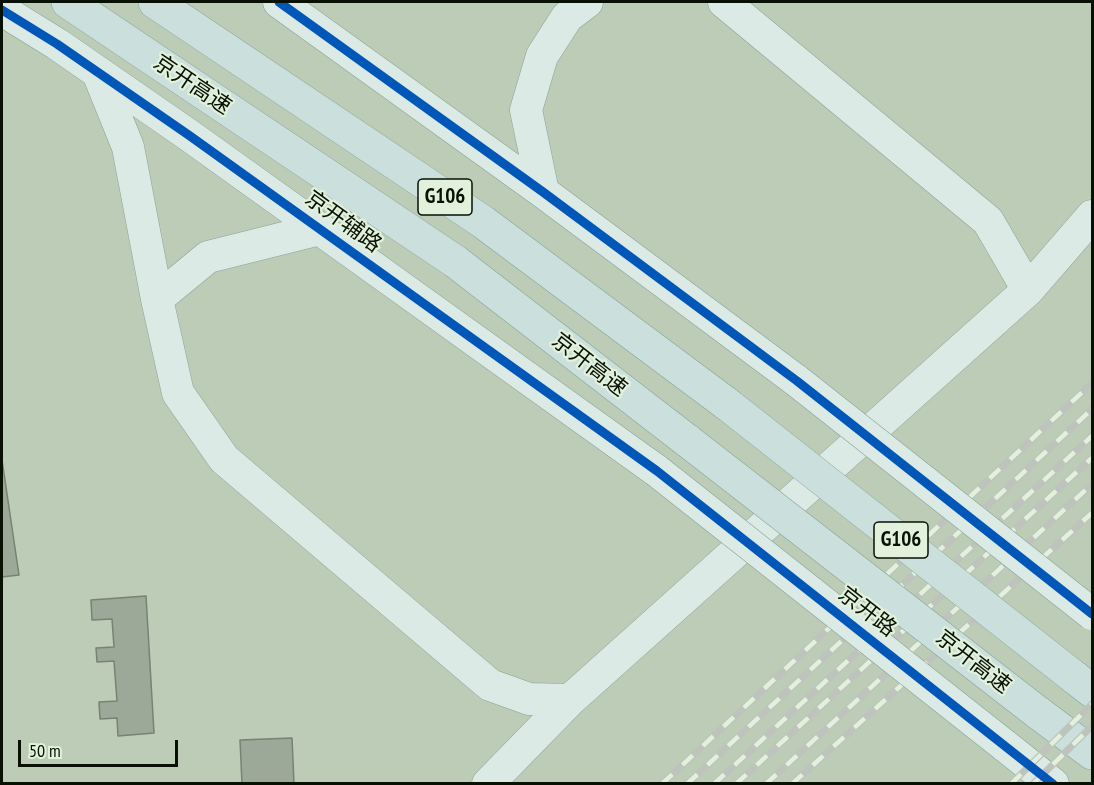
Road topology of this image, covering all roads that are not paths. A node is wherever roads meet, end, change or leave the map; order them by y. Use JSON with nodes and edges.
{"nodes":[{"id":1,"x":68,"y":2,"type":"edge"},
{"id":2,"x":155,"y":2,"type":"edge"},
{"id":3,"x":279,"y":2,"type":"edge"},
{"id":4,"x":587,"y":2,"type":"edge"},
{"id":5,"x":724,"y":2,"type":"edge"},
{"id":6,"x":2,"y":10,"type":"edge"},
{"id":7,"x":99,"y":73,"type":"junction"},
{"id":8,"x":543,"y":192,"type":"junction"},
{"id":9,"x":1092,"y":216,"type":"edge"},
{"id":10,"x":320,"y":229,"type":"junction"},
{"id":11,"x":1028,"y":290,"type":"junction"},
{"id":12,"x":157,"y":299,"type":"junction"},
{"id":13,"x":657,"y":471,"type":"joint"},
{"id":14,"x":1092,"y":614,"type":"edge"},
{"id":15,"x":1083,"y":684,"type":"edge"},
{"id":16,"x":570,"y":700,"type":"junction"},
{"id":17,"x":1092,"y":753,"type":"edge"},
{"id":18,"x":488,"y":783,"type":"edge"},
{"id":19,"x":1053,"y":783,"type":"edge"}],
"edges":[{"from":1,"to":17,"type":"highway","name":"京开高速","number":"G106","bridge":true},
{"from":2,"to":15,"type":"highway","number":"G106","bridge":true},
{"from":3,"to":8,"type":"main road"},
{"from":4,"to":8,"type":"main road"},
{"from":5,"to":11,"type":"main road"},
{"from":6,"to":7,"type":"main road","name":"京开辅路"},
{"from":7,"to":10,"type":"main road","name":"京开辅路"},
{"from":7,"to":12,"type":"main road"},
{"from":8,"to":14,"type":"main road","bridge":true},
{"from":9,"to":11,"type":"main road"},
{"from":10,"to":12,"type":"main road"},
{"from":10,"to":13,"type":"main road","name":"京开辅路"},
{"from":11,"to":16,"type":"main road"},
{"from":12,"to":16,"type":"main road"},
{"from":13,"to":19,"type":"main road","name":"京开路","bridge":true},
{"from":16,"to":18,"type":"main road"}]}
